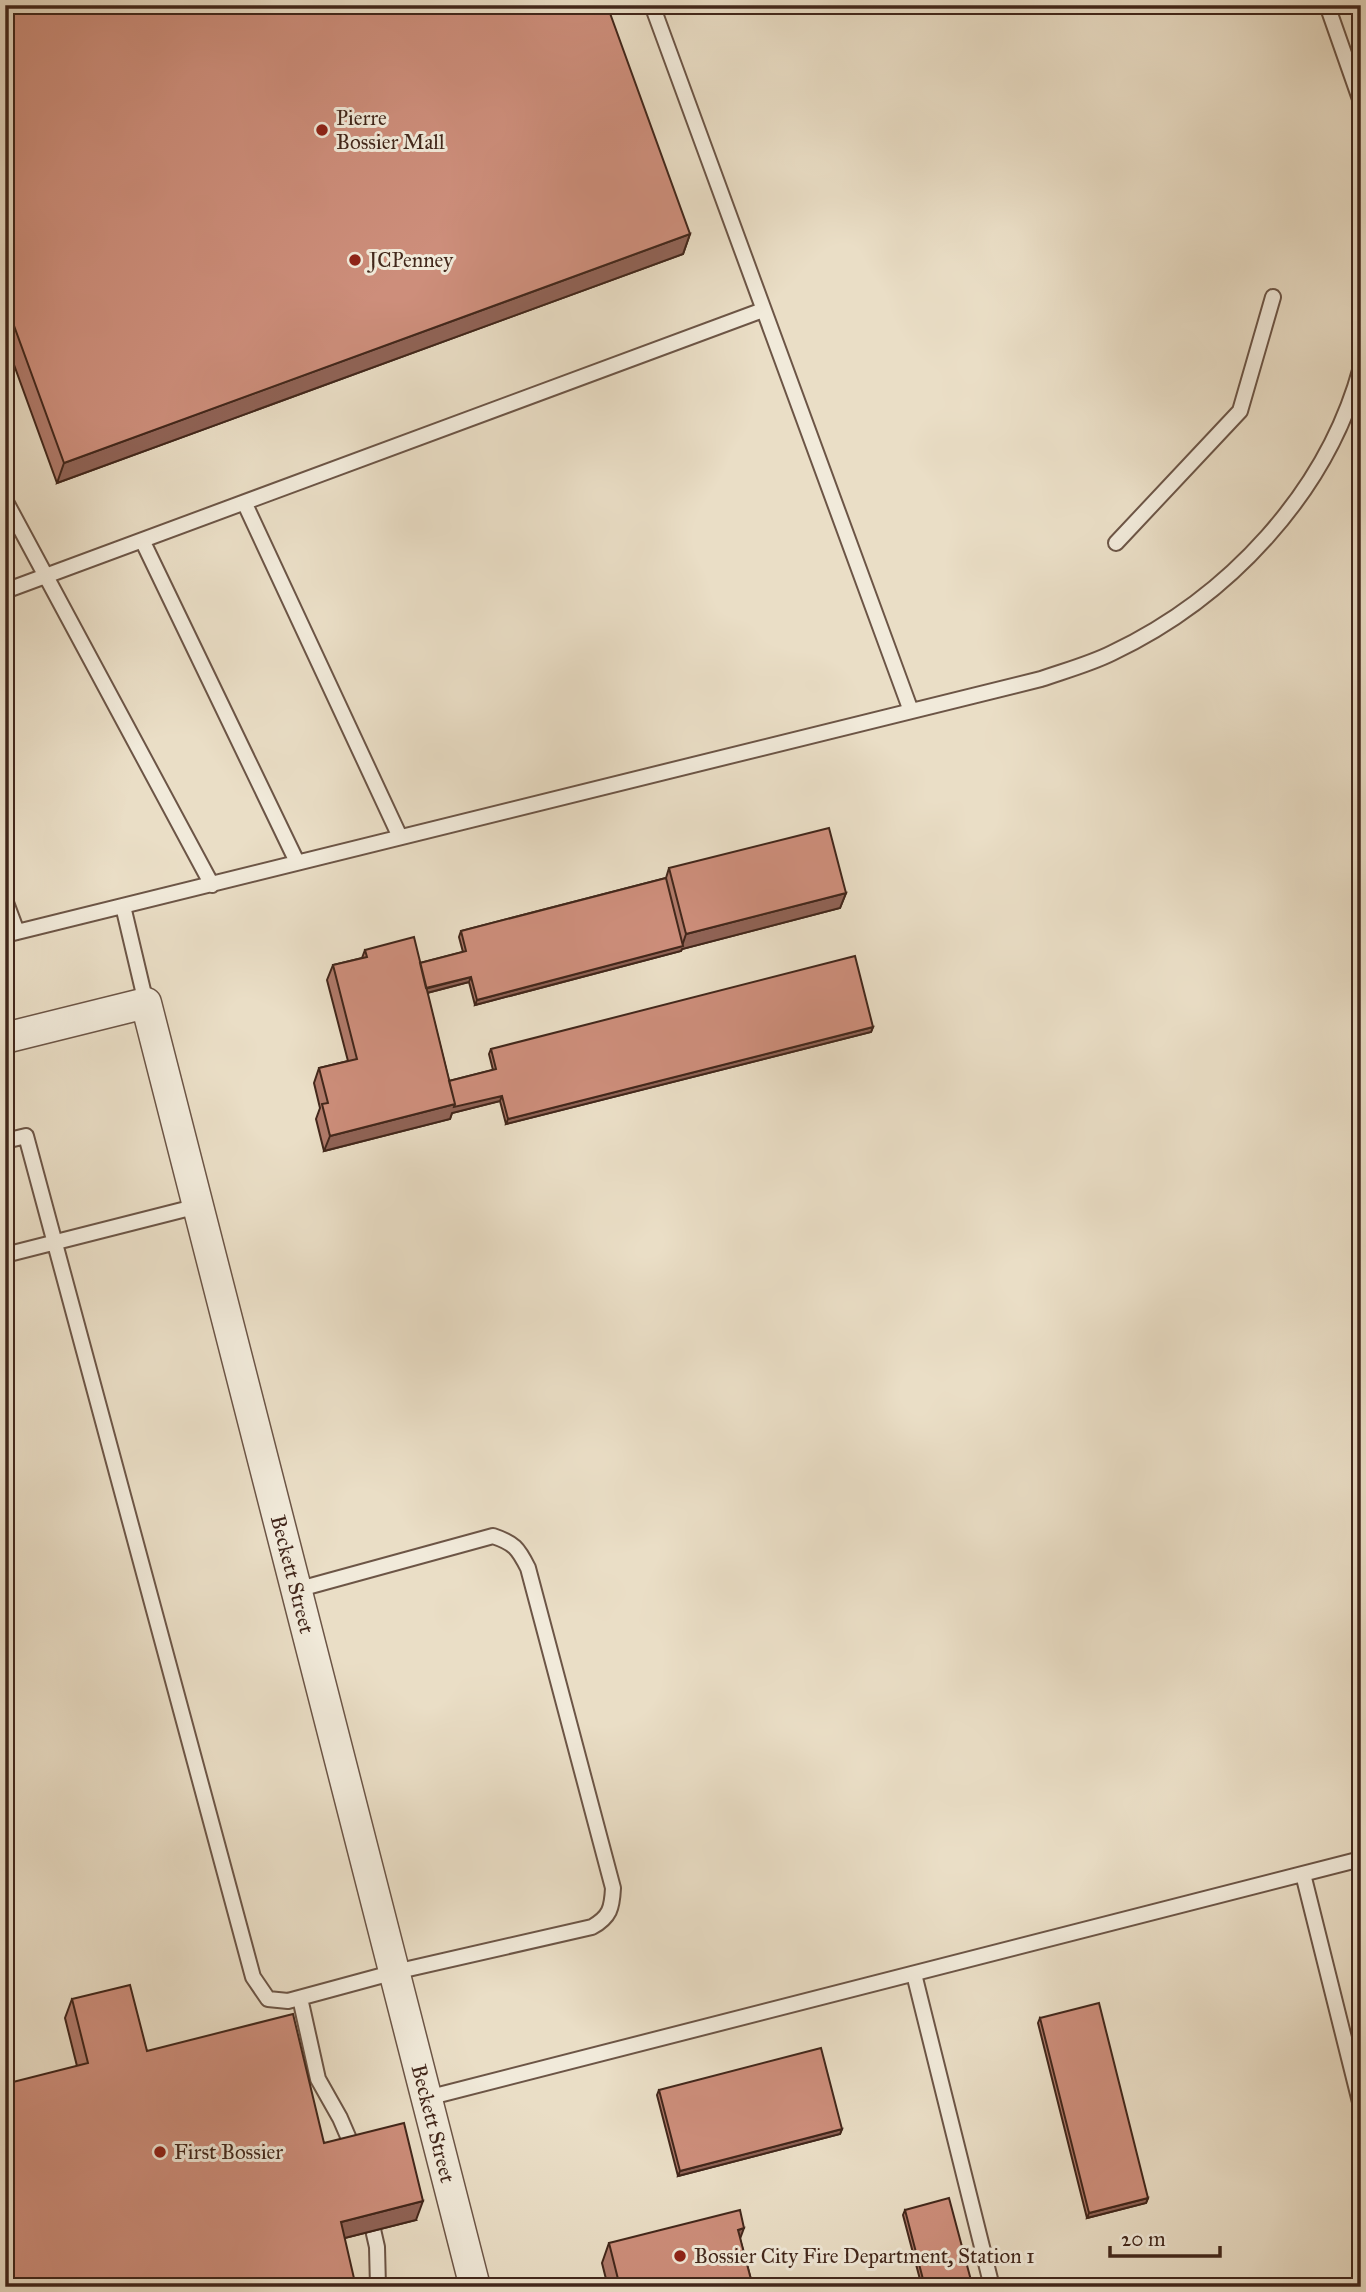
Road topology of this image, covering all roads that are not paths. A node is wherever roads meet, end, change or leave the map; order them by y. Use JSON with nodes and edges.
{"nodes":[{"id":1,"x":652,"y":5,"type":"edge"},
{"id":2,"x":1327,"y":5,"type":"edge"},
{"id":3,"x":1361,"y":102,"type":"edge"},
{"id":4,"x":1273,"y":297,"type":"dead end"},
{"id":5,"x":763,"y":310,"type":"junction"},
{"id":6,"x":1361,"y":367,"type":"edge"},
{"id":7,"x":5,"y":500,"type":"edge"},
{"id":8,"x":245,"y":504,"type":"junction"},
{"id":9,"x":143,"y":542,"type":"junction"},
{"id":10,"x":1116,"y":543,"type":"dead end"},
{"id":11,"x":46,"y":575,"type":"junction"},
{"id":12,"x":5,"y":591,"type":"edge"},
{"id":13,"x":911,"y":711,"type":"junction"},
{"id":14,"x":400,"y":837,"type":"junction"},
{"id":15,"x":297,"y":862,"type":"junction"},
{"id":16,"x":212,"y":885,"type":"junction"},
{"id":17,"x":5,"y":900,"type":"edge"},
{"id":18,"x":123,"y":906,"type":"junction"},
{"id":19,"x":11,"y":934,"type":"edge"},
{"id":20,"x":146,"y":1003,"type":"junction"},
{"id":21,"x":5,"y":1038,"type":"edge"},
{"id":22,"x":5,"y":1141,"type":"edge"},
{"id":23,"x":198,"y":1206,"type":"junction"},
{"id":24,"x":56,"y":1243,"type":"junction"},
{"id":25,"x":5,"y":1255,"type":"edge"},
{"id":26,"x":296,"y":1590,"type":"junction"},
{"id":27,"x":1361,"y":1859,"type":"edge"},
{"id":28,"x":1303,"y":1874,"type":"junction"},
{"id":29,"x":395,"y":1972,"type":"junction"},
{"id":30,"x":914,"y":1974,"type":"junction"},
{"id":31,"x":300,"y":1998,"type":"junction"},
{"id":32,"x":427,"y":2098,"type":"junction"},
{"id":33,"x":1361,"y":2106,"type":"edge"},
{"id":34,"x":360,"y":2174,"type":"edge"},
{"id":35,"x":366,"y":2198,"type":"edge"},
{"id":36,"x":378,"y":2287,"type":"edge"},
{"id":37,"x":475,"y":2287,"type":"edge"},
{"id":38,"x":992,"y":2287,"type":"edge"}],
"edges":[{"from":1,"to":5,"type":"lane"},
{"from":2,"to":3,"type":"lane"},
{"from":4,"to":10,"type":"lane"},
{"from":5,"to":8,"type":"lane"},
{"from":5,"to":13,"type":"lane"},
{"from":6,"to":13,"type":"lane"},
{"from":7,"to":11,"type":"lane"},
{"from":8,"to":9,"type":"lane"},
{"from":8,"to":14,"type":"lane"},
{"from":9,"to":11,"type":"lane"},
{"from":9,"to":15,"type":"lane"},
{"from":11,"to":12,"type":"lane"},
{"from":11,"to":16,"type":"lane"},
{"from":13,"to":14,"type":"lane"},
{"from":14,"to":15,"type":"lane"},
{"from":15,"to":16,"type":"lane"},
{"from":16,"to":18,"type":"lane"},
{"from":17,"to":19,"type":"lane"},
{"from":18,"to":19,"type":"lane"},
{"from":18,"to":20,"type":"lane"},
{"from":20,"to":21,"type":"street"},
{"from":20,"to":23,"type":"street","name":"Beckett Street"},
{"from":22,"to":24,"type":"lane"},
{"from":23,"to":24,"type":"lane"},
{"from":23,"to":26,"type":"street","name":"Beckett Street"},
{"from":24,"to":25,"type":"lane"},
{"from":24,"to":31,"type":"lane"},
{"from":26,"to":29,"type":"street","name":"Beckett Street"},
{"from":26,"to":29,"type":"lane"},
{"from":27,"to":28,"type":"lane"},
{"from":28,"to":30,"type":"lane"},
{"from":28,"to":33,"type":"lane"},
{"from":29,"to":31,"type":"lane"},
{"from":29,"to":32,"type":"street","name":"Beckett Street"},
{"from":30,"to":32,"type":"lane"},
{"from":30,"to":38,"type":"lane"},
{"from":31,"to":34,"type":"lane"},
{"from":32,"to":37,"type":"street","name":"Beckett Street"},
{"from":35,"to":36,"type":"lane"}]}
